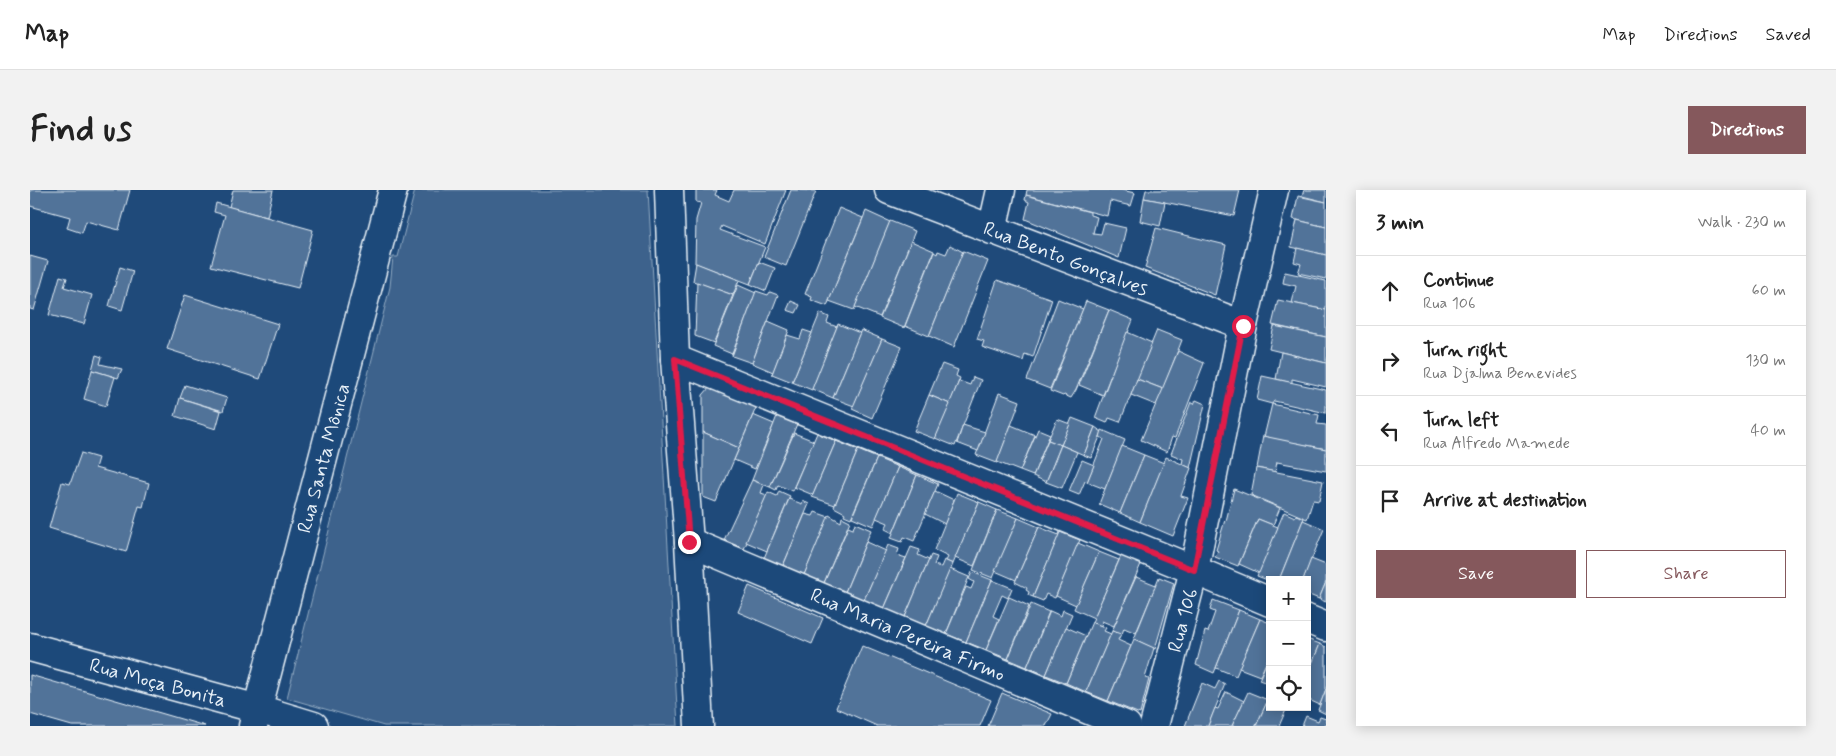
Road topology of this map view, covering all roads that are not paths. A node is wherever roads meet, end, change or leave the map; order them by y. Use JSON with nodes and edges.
{"nodes":[{"id":1,"x":393,"y":190,"type":"edge"},
{"id":2,"x":669,"y":190,"type":"edge"},
{"id":3,"x":889,"y":190,"type":"edge"},
{"id":4,"x":1001,"y":190,"type":"edge"},
{"id":5,"x":1274,"y":190,"type":"edge"},
{"id":6,"x":992,"y":230,"type":"junction"},
{"id":7,"x":1243,"y":326,"type":"junction"},
{"id":8,"x":675,"y":359,"type":"junction"},
{"id":9,"x":689,"y":542,"type":"junction"},
{"id":10,"x":1194,"y":570,"type":"junction"},
{"id":11,"x":1266,"y":600,"type":"edge"},
{"id":12,"x":1311,"y":620,"type":"edge"},
{"id":13,"x":1326,"y":627,"type":"edge"},
{"id":14,"x":30,"y":647,"type":"edge"},
{"id":15,"x":255,"y":717,"type":"edge"},
{"id":16,"x":314,"y":726,"type":"edge"},
{"id":17,"x":699,"y":726,"type":"edge"},
{"id":18,"x":1127,"y":726,"type":"edge"},
{"id":19,"x":1154,"y":726,"type":"edge"}],
"edges":[{"from":1,"to":15,"type":"street","name":"Rua Santa Mônica"},
{"from":2,"to":8,"type":"street"},
{"from":3,"to":6,"type":"street","name":"Rua Bento Gonçalves"},
{"from":4,"to":6,"type":"street"},
{"from":5,"to":7,"type":"street","name":"Rua 106"},
{"from":6,"to":7,"type":"street","name":"Rua Bento Gonçalves"},
{"from":7,"to":10,"type":"street","name":"Rua 106"},
{"from":8,"to":9,"type":"street"},
{"from":8,"to":10,"type":"street"},
{"from":9,"to":17,"type":"street"},
{"from":9,"to":18,"type":"street","name":"Rua Maria Pereira Firmo"},
{"from":10,"to":11,"type":"street"},
{"from":10,"to":19,"type":"street","name":"Rua 106"},
{"from":12,"to":13,"type":"street"},
{"from":14,"to":15,"type":"street","name":"Rua Moça Bonita"},
{"from":15,"to":16,"type":"street","name":"Rua Moça Bonita"}]}
